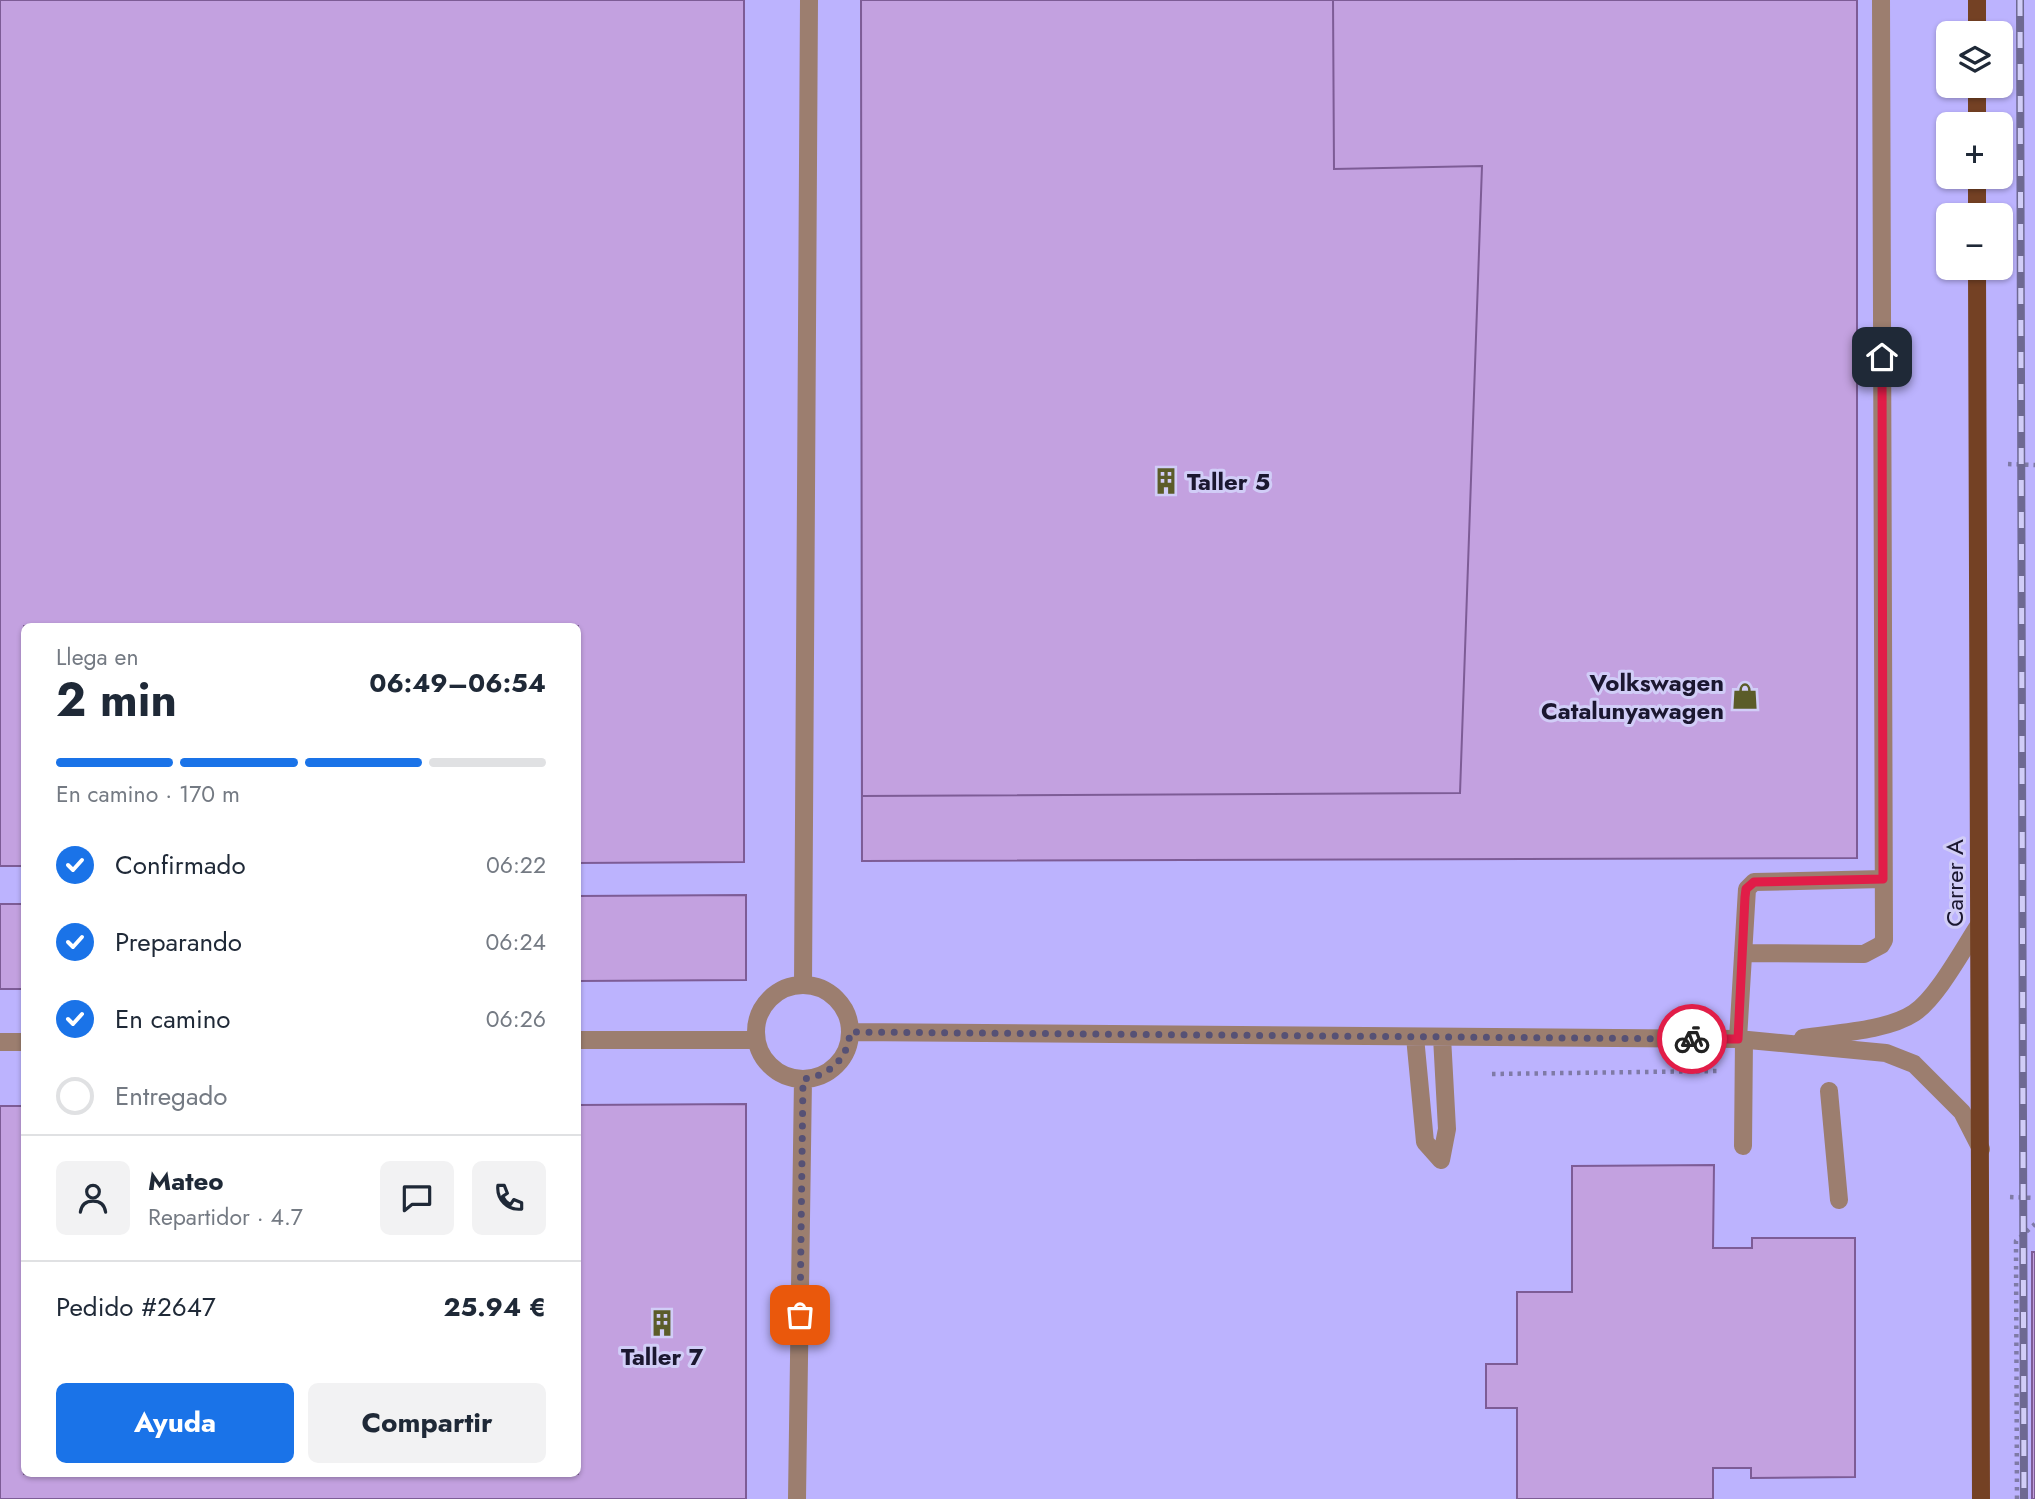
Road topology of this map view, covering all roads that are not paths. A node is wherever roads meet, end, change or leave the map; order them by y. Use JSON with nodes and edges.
{"nodes":[{"id":1,"x":809,"y":0,"type":"edge"},
{"id":2,"x":1881,"y":0,"type":"edge"},
{"id":3,"x":1977,"y":0,"type":"edge"},
{"id":4,"x":1977,"y":21,"type":"edge"},
{"id":5,"x":1977,"y":280,"type":"edge"},
{"id":6,"x":1883,"y":879,"type":"junction"},
{"id":7,"x":1979,"y":925,"type":"junction"},
{"id":8,"x":1743,"y":953,"type":"junction"},
{"id":9,"x":803,"y":985,"type":"junction"},
{"id":10,"x":850,"y":1032,"type":"junction"},
{"id":11,"x":1415,"y":1037,"type":"junction"},
{"id":12,"x":1442,"y":1037,"type":"junction"},
{"id":13,"x":1741,"y":1039,"type":"junction"},
{"id":14,"x":581,"y":1040,"type":"edge"},
{"id":15,"x":756,"y":1040,"type":"junction"},
{"id":16,"x":1779,"y":1041,"type":"junction"},
{"id":17,"x":0,"y":1042,"type":"edge"},
{"id":18,"x":21,"y":1042,"type":"edge"},
{"id":19,"x":803,"y":1079,"type":"junction"},
{"id":20,"x":1829,"y":1091,"type":"dead end"},
{"id":21,"x":1743,"y":1146,"type":"dead end"},
{"id":22,"x":1981,"y":1149,"type":"junction"},
{"id":23,"x":1839,"y":1200,"type":"dead end"},
{"id":24,"x":797,"y":1499,"type":"edge"},
{"id":25,"x":1981,"y":1499,"type":"edge"}],
"edges":[{"from":1,"to":9,"type":"lane"},
{"from":2,"to":6,"type":"lane"},
{"from":3,"to":4,"type":"main road"},
{"from":5,"to":7,"type":"main road","name":"Carrer A"},
{"from":6,"to":8,"type":"lane"},
{"from":6,"to":8,"type":"lane"},
{"from":7,"to":16,"type":"lane"},
{"from":7,"to":22,"type":"main road","name":"Carrer A"},
{"from":8,"to":13,"type":"lane"},
{"from":9,"to":10,"type":"lane"},
{"from":9,"to":15,"type":"lane"},
{"from":10,"to":11,"type":"lane"},
{"from":10,"to":19,"type":"lane"},
{"from":11,"to":12,"type":"lane"},
{"from":11,"to":12,"type":"lane"},
{"from":12,"to":13,"type":"lane"},
{"from":13,"to":16,"type":"lane"},
{"from":13,"to":21,"type":"lane"},
{"from":14,"to":15,"type":"lane"},
{"from":15,"to":19,"type":"lane"},
{"from":16,"to":22,"type":"lane"},
{"from":17,"to":18,"type":"lane"},
{"from":19,"to":24,"type":"lane"},
{"from":20,"to":23,"type":"lane"},
{"from":22,"to":25,"type":"main road","name":"Carrer A"}]}
